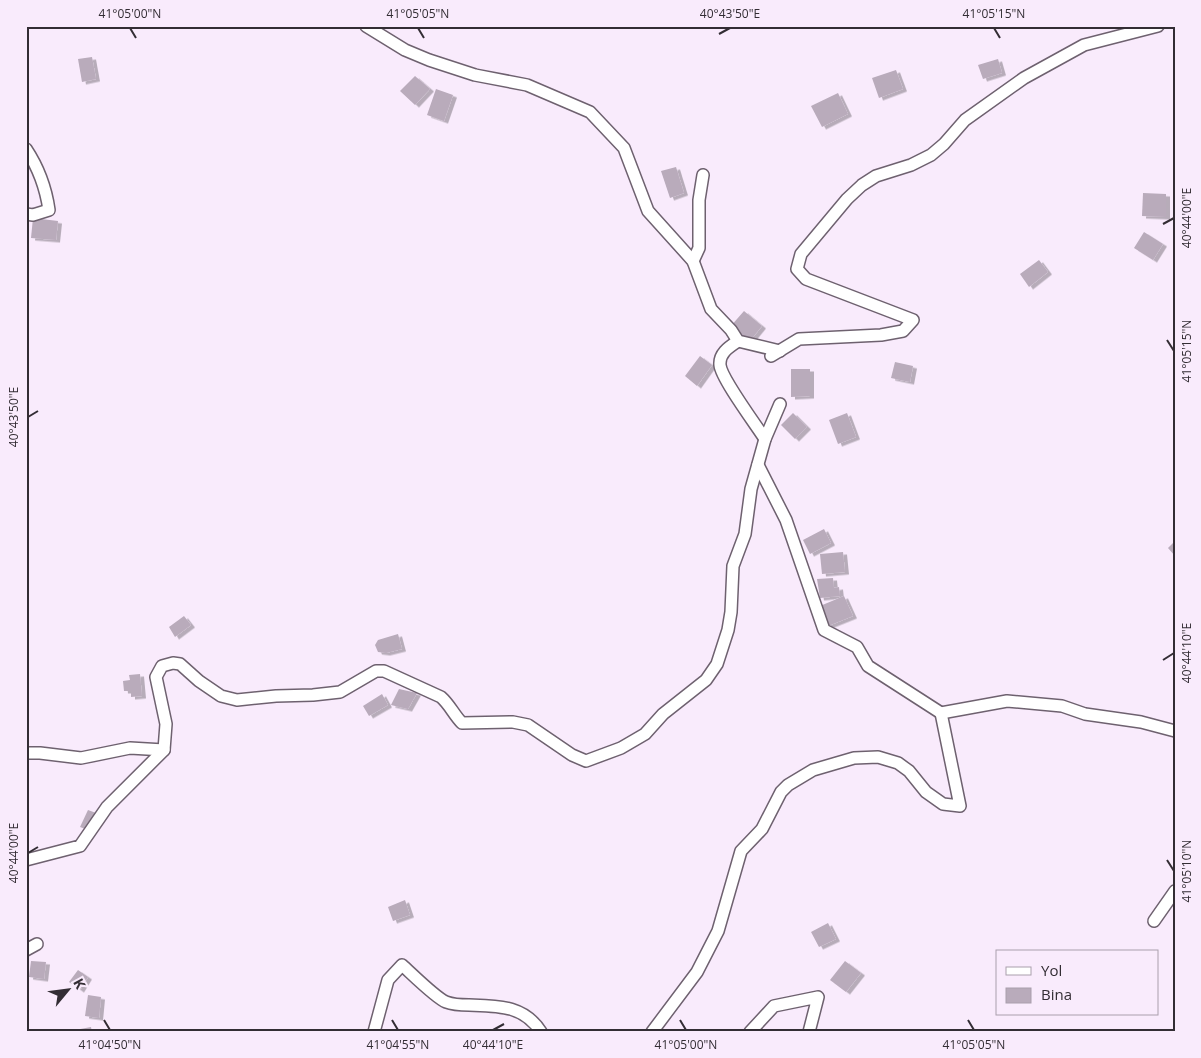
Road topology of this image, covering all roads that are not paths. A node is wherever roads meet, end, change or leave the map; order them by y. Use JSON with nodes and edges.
{"nodes":[{"id":1,"x":366,"y":26,"type":"edge"},
{"id":2,"x":1158,"y":26,"type":"edge"},
{"id":3,"x":26,"y":149,"type":"edge"},
{"id":4,"x":703,"y":175,"type":"dead end"},
{"id":5,"x":26,"y":214,"type":"edge"},
{"id":6,"x":693,"y":261,"type":"junction"},
{"id":7,"x":738,"y":341,"type":"junction"},
{"id":8,"x":780,"y":404,"type":"dead end"},
{"id":9,"x":765,"y":439,"type":"junction"},
{"id":10,"x":758,"y":465,"type":"junction"},
{"id":11,"x":941,"y":713,"type":"junction"},
{"id":12,"x":1175,"y":732,"type":"edge"},
{"id":13,"x":164,"y":750,"type":"junction"},
{"id":14,"x":26,"y":753,"type":"edge"},
{"id":15,"x":26,"y":860,"type":"edge"},
{"id":16,"x":1175,"y":891,"type":"edge"},
{"id":17,"x":1154,"y":921,"type":"dead end"},
{"id":18,"x":37,"y":944,"type":"dead end"},
{"id":19,"x":26,"y":950,"type":"edge"},
{"id":20,"x":374,"y":1032,"type":"edge"},
{"id":21,"x":541,"y":1032,"type":"edge"},
{"id":22,"x":652,"y":1032,"type":"edge"},
{"id":23,"x":750,"y":1032,"type":"edge"},
{"id":24,"x":809,"y":1032,"type":"edge"}],
"edges":[{"from":1,"to":6,"type":"street"},
{"from":2,"to":7,"type":"street"},
{"from":3,"to":5,"type":"street"},
{"from":4,"to":6,"type":"street"},
{"from":6,"to":7,"type":"street"},
{"from":7,"to":9,"type":"street"},
{"from":8,"to":9,"type":"street"},
{"from":9,"to":10,"type":"street"},
{"from":10,"to":11,"type":"street"},
{"from":10,"to":13,"type":"street"},
{"from":11,"to":12,"type":"street"},
{"from":11,"to":22,"type":"street"},
{"from":13,"to":14,"type":"street"},
{"from":13,"to":15,"type":"street"},
{"from":16,"to":17,"type":"street"},
{"from":18,"to":19,"type":"street"},
{"from":20,"to":21,"type":"street"},
{"from":23,"to":24,"type":"street"}]}
